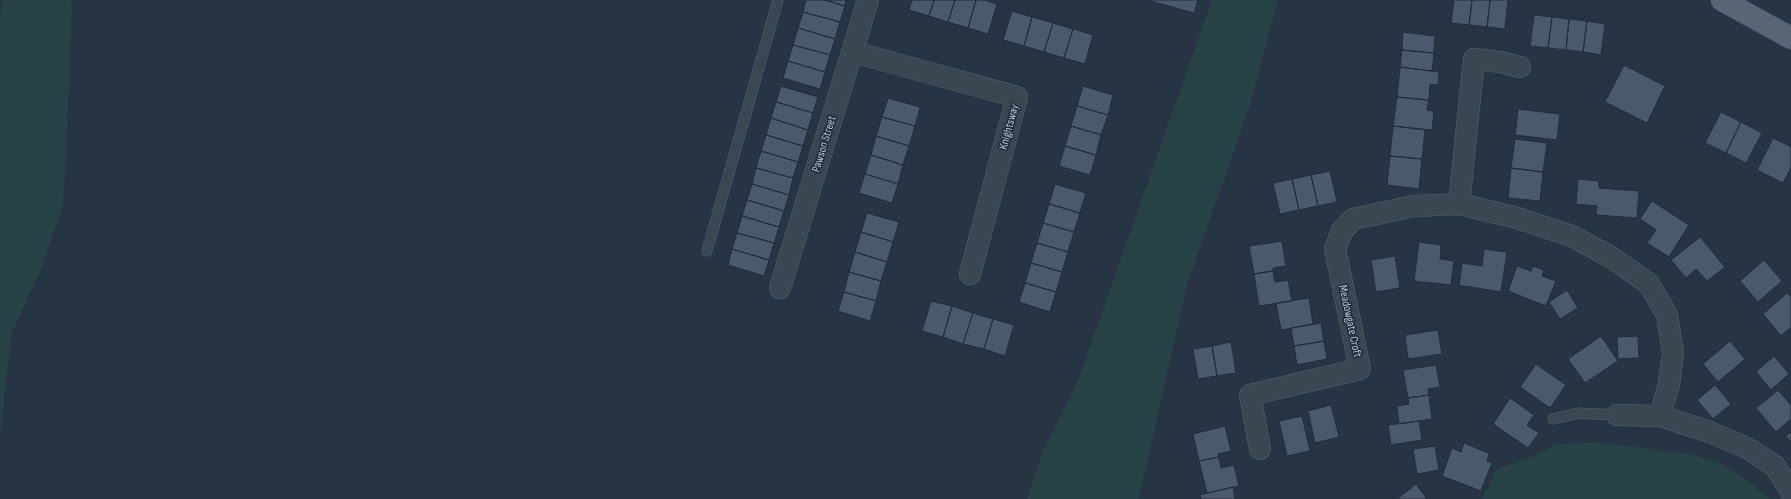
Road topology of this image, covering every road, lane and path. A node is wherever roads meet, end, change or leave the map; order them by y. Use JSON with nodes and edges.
{"nodes":[{"id":1,"x":778,"y":0,"type":"edge"},
{"id":2,"x":868,"y":0,"type":"edge"},
{"id":3,"x":1722,"y":0,"type":"edge"},
{"id":4,"x":1790,"y":34,"type":"edge"},
{"id":5,"x":853,"y":52,"type":"junction"},
{"id":6,"x":1520,"y":67,"type":"dead end"},
{"id":7,"x":1459,"y":204,"type":"junction"},
{"id":8,"x":707,"y":251,"type":"dead end"},
{"id":9,"x":970,"y":274,"type":"dead end"},
{"id":10,"x":780,"y":288,"type":"dead end"},
{"id":11,"x":1617,"y":415,"type":"joint"},
{"id":12,"x":1660,"y":416,"type":"junction"},
{"id":13,"x":1553,"y":419,"type":"dead end"},
{"id":14,"x":1260,"y":449,"type":"dead end"},
{"id":15,"x":1791,"y":492,"type":"edge"}],
"edges":[{"from":1,"to":8,"type":"lane"},
{"from":2,"to":5,"type":"street","name":"Pawson Street"},
{"from":3,"to":4,"type":"main road"},
{"from":5,"to":9,"type":"street","name":"Knightsway"},
{"from":5,"to":10,"type":"street","name":"Pawson Street"},
{"from":6,"to":7,"type":"street"},
{"from":7,"to":12,"type":"street","name":"Meadowgate Croft"},
{"from":7,"to":14,"type":"street","name":"Meadowgate Croft"},
{"from":11,"to":12,"type":"street"},
{"from":11,"to":13,"type":"lane"},
{"from":12,"to":15,"type":"street"}]}
